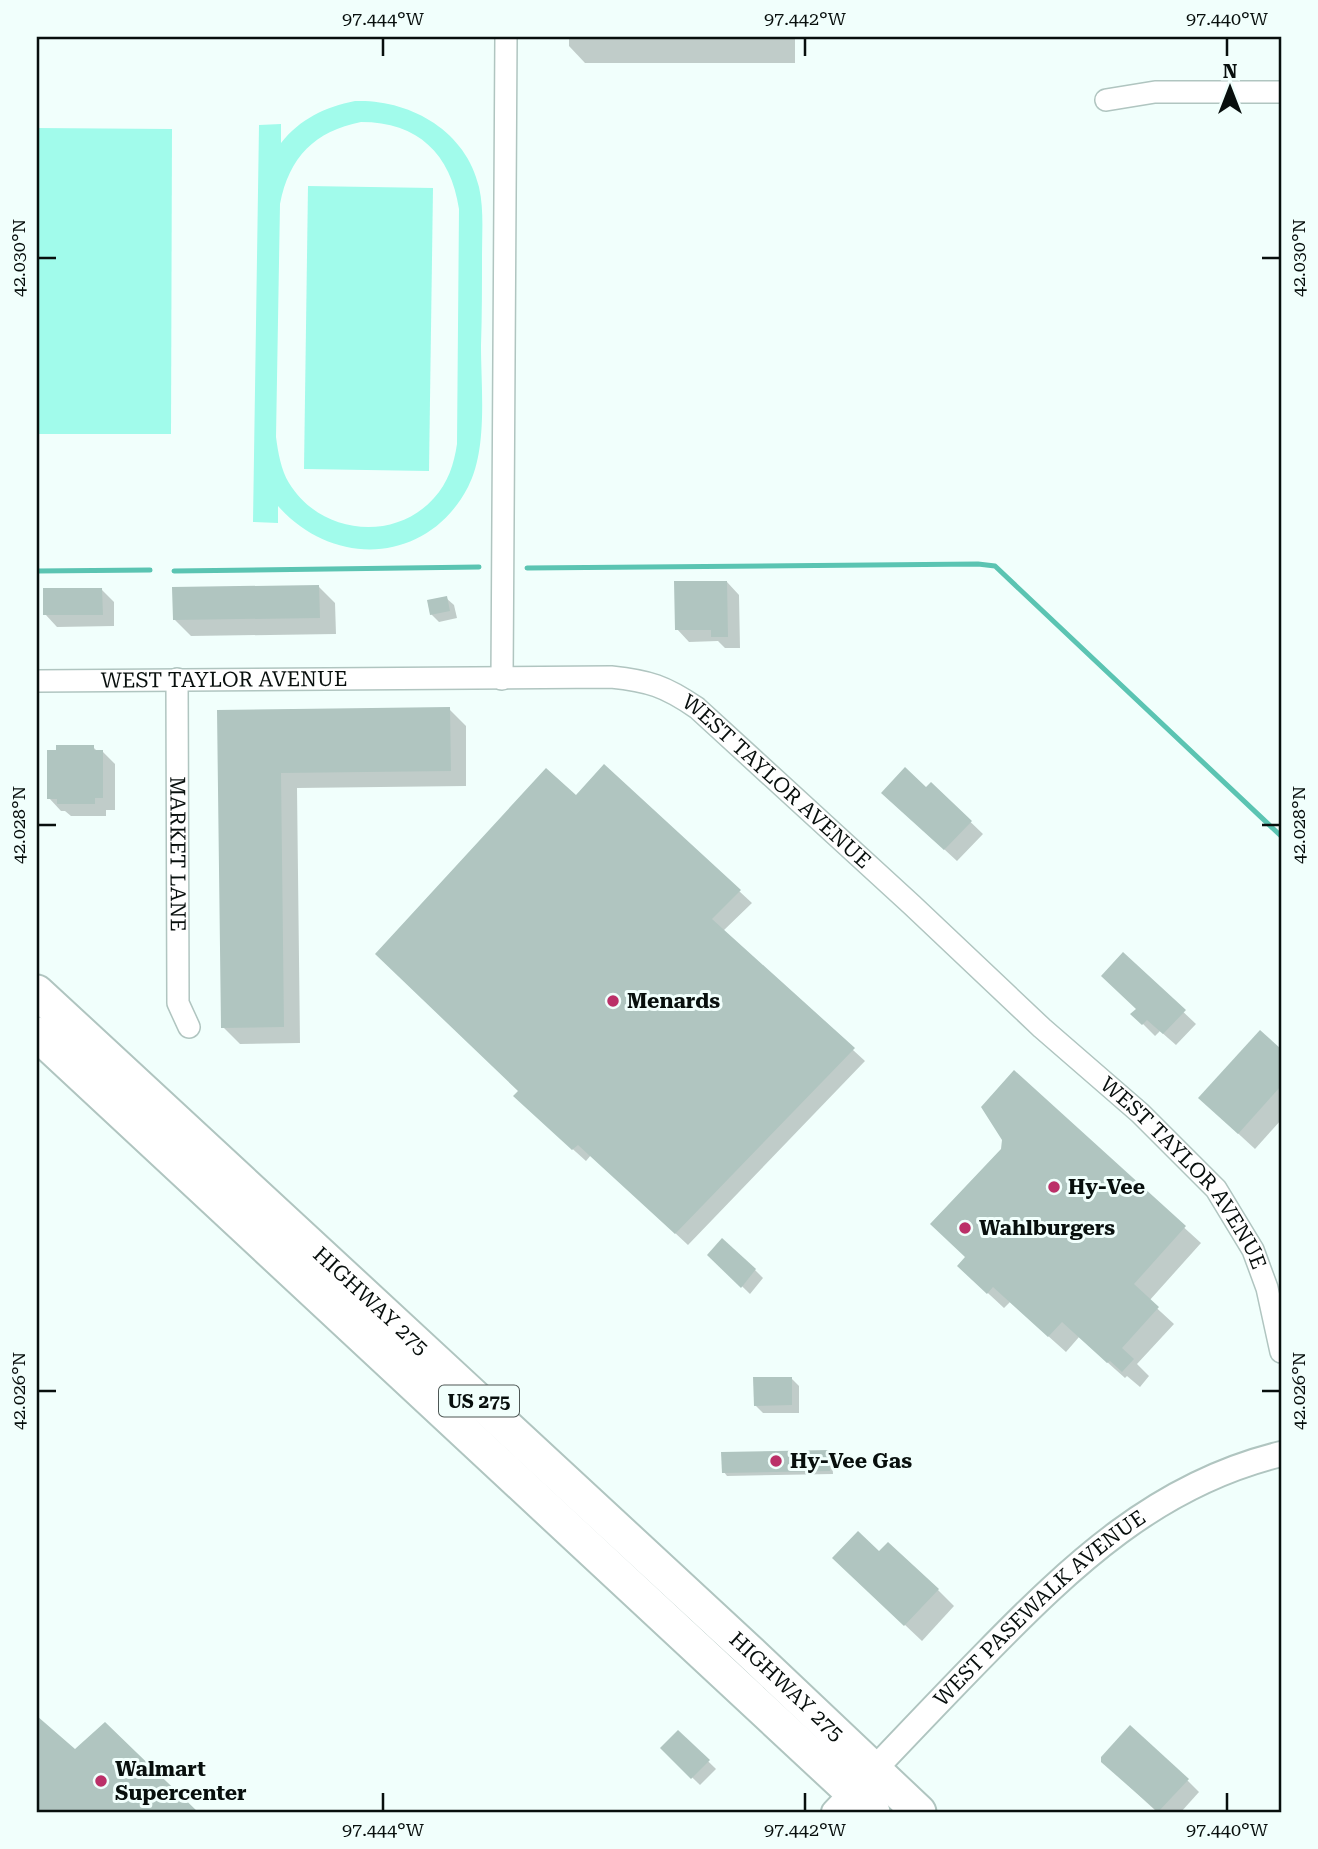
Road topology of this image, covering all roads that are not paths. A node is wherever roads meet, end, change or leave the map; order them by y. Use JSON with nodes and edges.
{"nodes":[{"id":1,"x":506,"y":37,"type":"edge"},
{"id":2,"x":1281,"y":92,"type":"edge"},
{"id":3,"x":1106,"y":100,"type":"dead end"},
{"id":4,"x":177,"y":679,"type":"junction"},
{"id":5,"x":502,"y":679,"type":"junction"},
{"id":6,"x":37,"y":681,"type":"edge"},
{"id":7,"x":37,"y":992,"type":"edge"},
{"id":8,"x":189,"y":1027,"type":"dead end"},
{"id":9,"x":37,"y":1034,"type":"edge"},
{"id":10,"x":1281,"y":1352,"type":"edge"},
{"id":11,"x":1281,"y":1454,"type":"edge"},
{"id":12,"x":875,"y":1770,"type":"junction"},
{"id":13,"x":853,"y":1806,"type":"edge"},
{"id":14,"x":919,"y":1812,"type":"edge"}],
"edges":[{"from":1,"to":5,"type":"street"},
{"from":2,"to":3,"type":"street"},
{"from":4,"to":5,"type":"street","name":"WEST TAYLOR AVENUE"},
{"from":4,"to":6,"type":"street","name":"WEST TAYLOR AVENUE"},
{"from":4,"to":8,"type":"street","name":"MARKET LANE"},
{"from":5,"to":10,"type":"street","name":"WEST TAYLOR AVENUE"},
{"from":7,"to":12,"type":"highway","name":"HIGHWAY 275","number":"US 275"},
{"from":9,"to":13,"type":"highway","name":"HIGHWAY 275","number":"US 275"},
{"from":11,"to":12,"type":"street","name":"WEST PASEWALK AVENUE"},
{"from":12,"to":13,"type":"street","name":"WEST PASEWALK AVENUE"},
{"from":12,"to":14,"type":"highway","name":"HIGHWAY 275","number":"US 275"}]}
